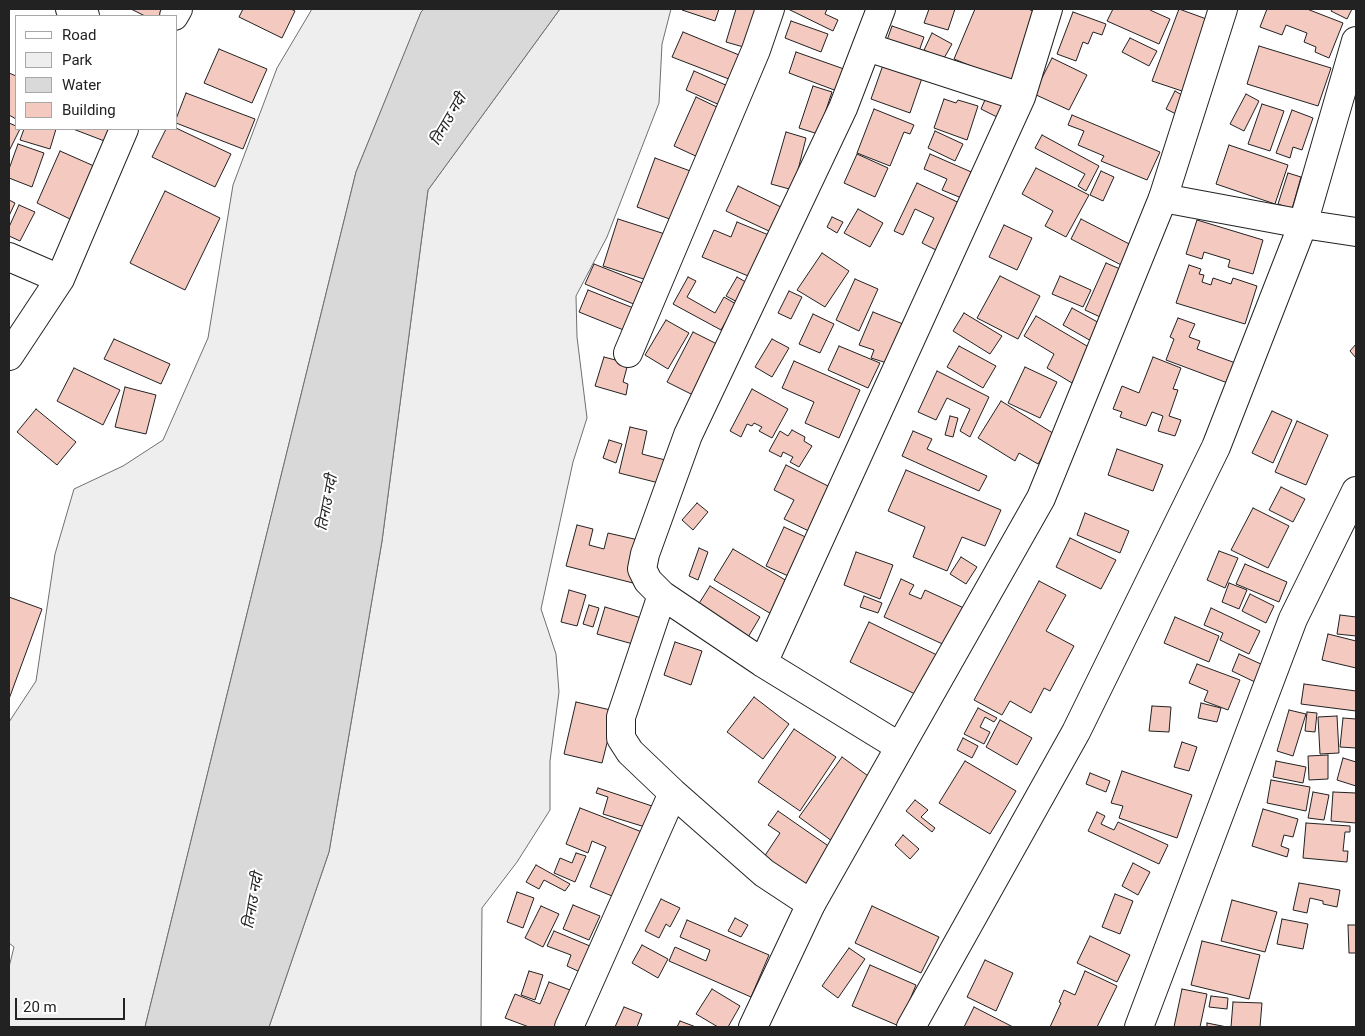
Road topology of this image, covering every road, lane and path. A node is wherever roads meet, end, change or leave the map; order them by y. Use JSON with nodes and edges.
{"nodes":[{"id":1,"x":70,"y":9,"type":"edge"},
{"id":2,"x":770,"y":9,"type":"edge"},
{"id":3,"x":881,"y":9,"type":"edge"},
{"id":4,"x":1048,"y":9,"type":"edge"},
{"id":5,"x":1223,"y":9,"type":"edge"},
{"id":6,"x":83,"y":15,"type":"edge"},
{"id":7,"x":1356,"y":41,"type":"edge"},
{"id":8,"x":867,"y":47,"type":"junction"},
{"id":9,"x":1021,"y":97,"type":"junction"},
{"id":10,"x":124,"y":130,"type":"edge"},
{"id":11,"x":1163,"y":198,"type":"junction"},
{"id":12,"x":1303,"y":224,"type":"junction"},
{"id":13,"x":1356,"y":232,"type":"edge"},
{"id":14,"x":9,"y":257,"type":"edge"},
{"id":15,"x":60,"y":279,"type":"junction"},
{"id":16,"x":628,"y":353,"type":"dead end"},
{"id":17,"x":9,"y":356,"type":"edge"},
{"id":18,"x":1356,"y":491,"type":"edge"},
{"id":19,"x":662,"y":595,"type":"junction"},
{"id":20,"x":763,"y":663,"type":"junction"},
{"id":21,"x":900,"y":747,"type":"junction"},
{"id":22,"x":673,"y":793,"type":"junction"},
{"id":23,"x":811,"y":904,"type":"junction"},
{"id":24,"x":569,"y":1027,"type":"edge"},
{"id":25,"x":753,"y":1027,"type":"edge"},
{"id":26,"x":911,"y":1027,"type":"edge"},
{"id":27,"x":1139,"y":1027,"type":"edge"}],
"edges":[{"from":1,"to":6,"type":"street"},
{"from":2,"to":16,"type":"street"},
{"from":3,"to":8,"type":"street"},
{"from":4,"to":9,"type":"street"},
{"from":5,"to":11,"type":"street"},
{"from":7,"to":12,"type":"street"},
{"from":8,"to":9,"type":"street"},
{"from":8,"to":19,"type":"street"},
{"from":9,"to":20,"type":"street"},
{"from":10,"to":15,"type":"street"},
{"from":11,"to":12,"type":"street"},
{"from":11,"to":21,"type":"street"},
{"from":12,"to":13,"type":"street"},
{"from":12,"to":26,"type":"street"},
{"from":14,"to":15,"type":"street"},
{"from":15,"to":17,"type":"street"},
{"from":18,"to":27,"type":"street"},
{"from":19,"to":20,"type":"street"},
{"from":19,"to":22,"type":"street"},
{"from":20,"to":21,"type":"street"},
{"from":21,"to":23,"type":"street"},
{"from":22,"to":23,"type":"street"},
{"from":22,"to":24,"type":"street"},
{"from":23,"to":25,"type":"street"}]}
